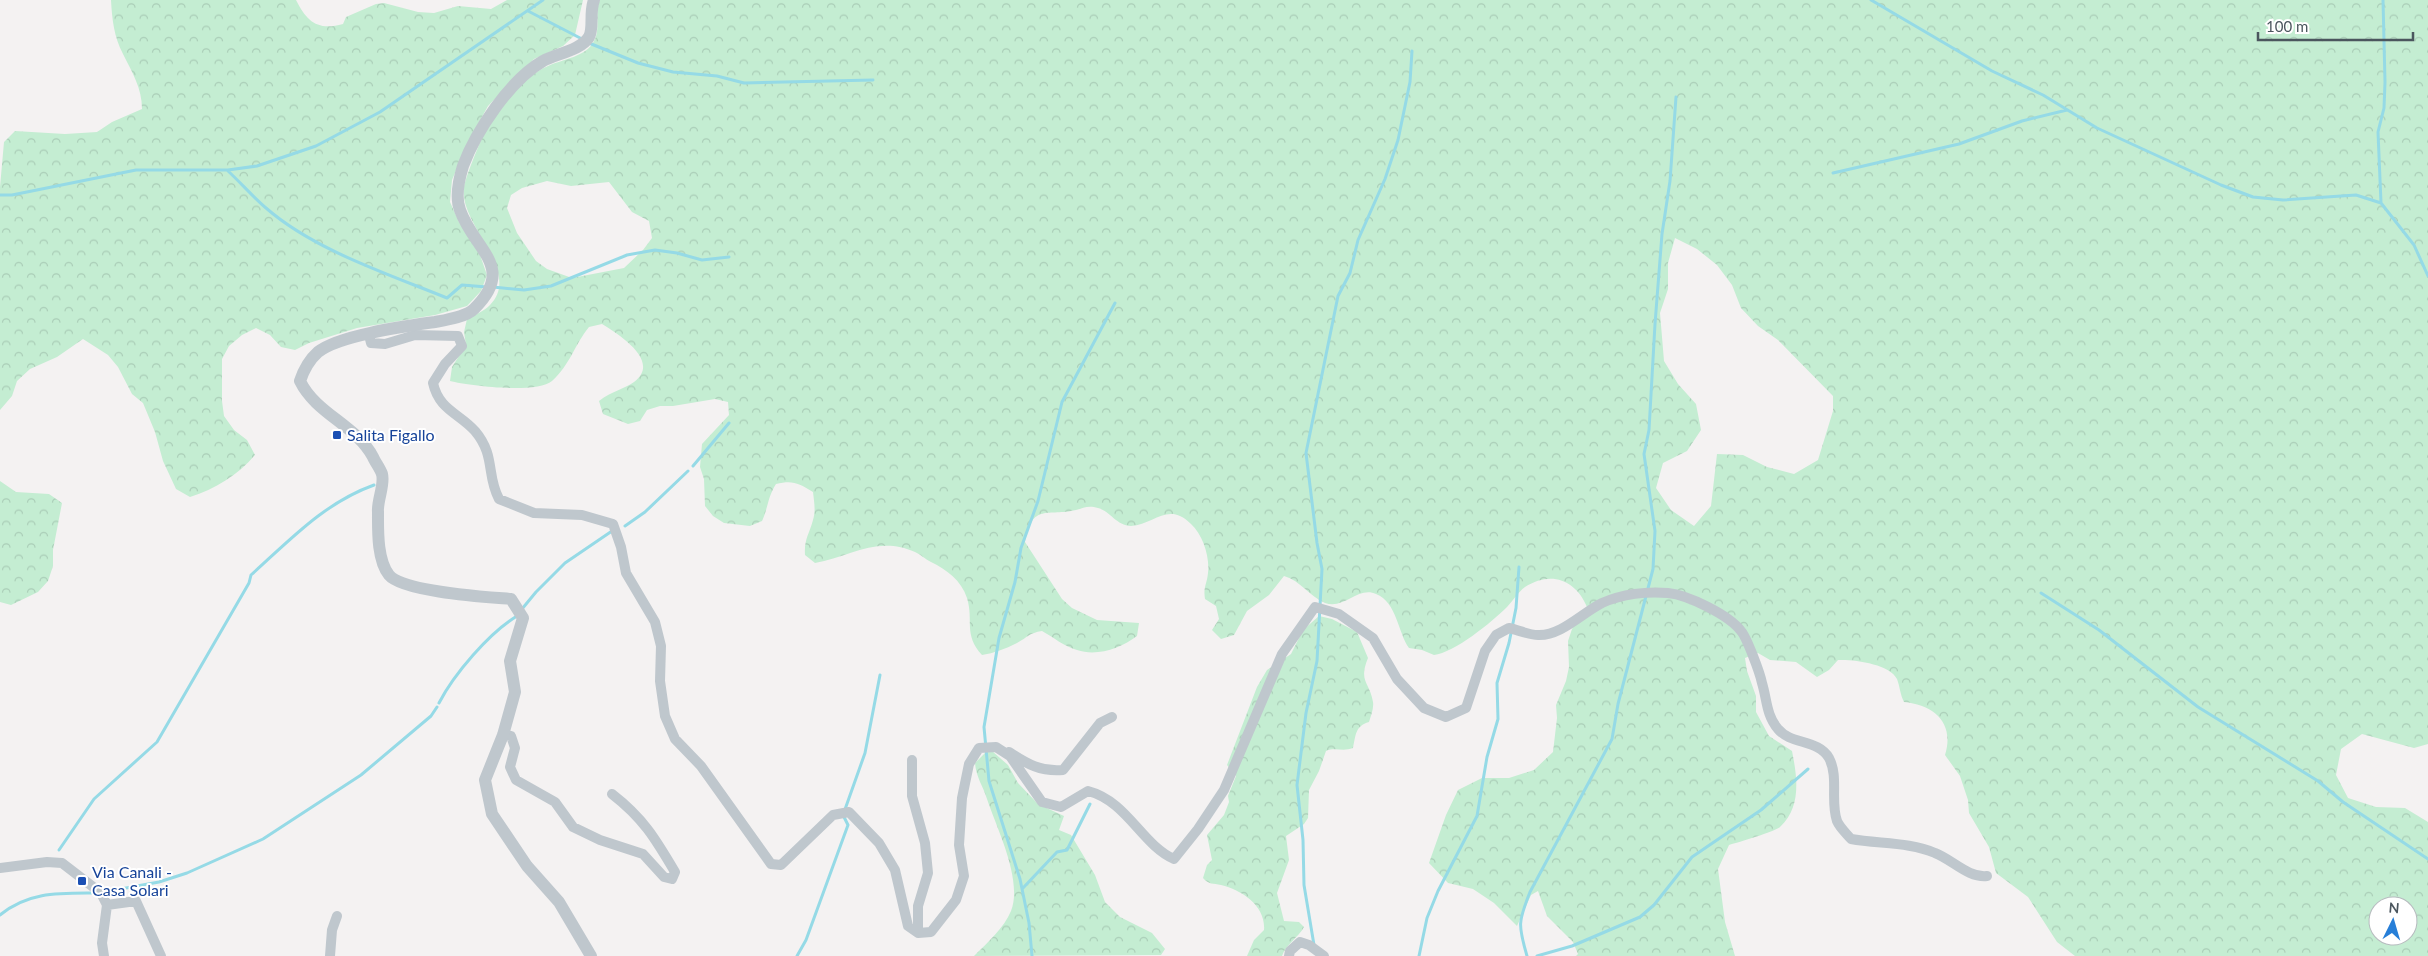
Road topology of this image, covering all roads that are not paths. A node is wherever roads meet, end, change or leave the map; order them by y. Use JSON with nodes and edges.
{"nodes":[{"id":1,"x":594,"y":0,"type":"edge"},
{"id":2,"x":369,"y":335,"type":"junction"},
{"id":3,"x":1112,"y":717,"type":"dead end"},
{"id":4,"x":502,"y":735,"type":"junction"},
{"id":5,"x":1003,"y":751,"type":"junction"},
{"id":6,"x":912,"y":760,"type":"dead end"},
{"id":7,"x":612,"y":794,"type":"dead end"},
{"id":8,"x":0,"y":868,"type":"edge"},
{"id":9,"x":1987,"y":876,"type":"dead end"},
{"id":10,"x":107,"y":905,"type":"junction"},
{"id":11,"x":337,"y":916,"type":"dead end"},
{"id":12,"x":918,"y":933,"type":"junction"},
{"id":13,"x":104,"y":956,"type":"edge"},
{"id":14,"x":161,"y":956,"type":"edge"},
{"id":15,"x":330,"y":956,"type":"edge"},
{"id":16,"x":590,"y":956,"type":"edge"},
{"id":17,"x":1289,"y":956,"type":"edge"},
{"id":18,"x":1324,"y":956,"type":"edge"}],
"edges":[{"from":1,"to":2,"type":"street"},
{"from":2,"to":4,"type":"street"},
{"from":2,"to":12,"type":"street"},
{"from":3,"to":5,"type":"street"},
{"from":4,"to":7,"type":"street"},
{"from":4,"to":16,"type":"street"},
{"from":5,"to":9,"type":"street"},
{"from":5,"to":12,"type":"street"},
{"from":6,"to":12,"type":"street"},
{"from":8,"to":10,"type":"street"},
{"from":10,"to":13,"type":"street"},
{"from":10,"to":14,"type":"street"},
{"from":11,"to":15,"type":"street"},
{"from":17,"to":18,"type":"street"}]}
